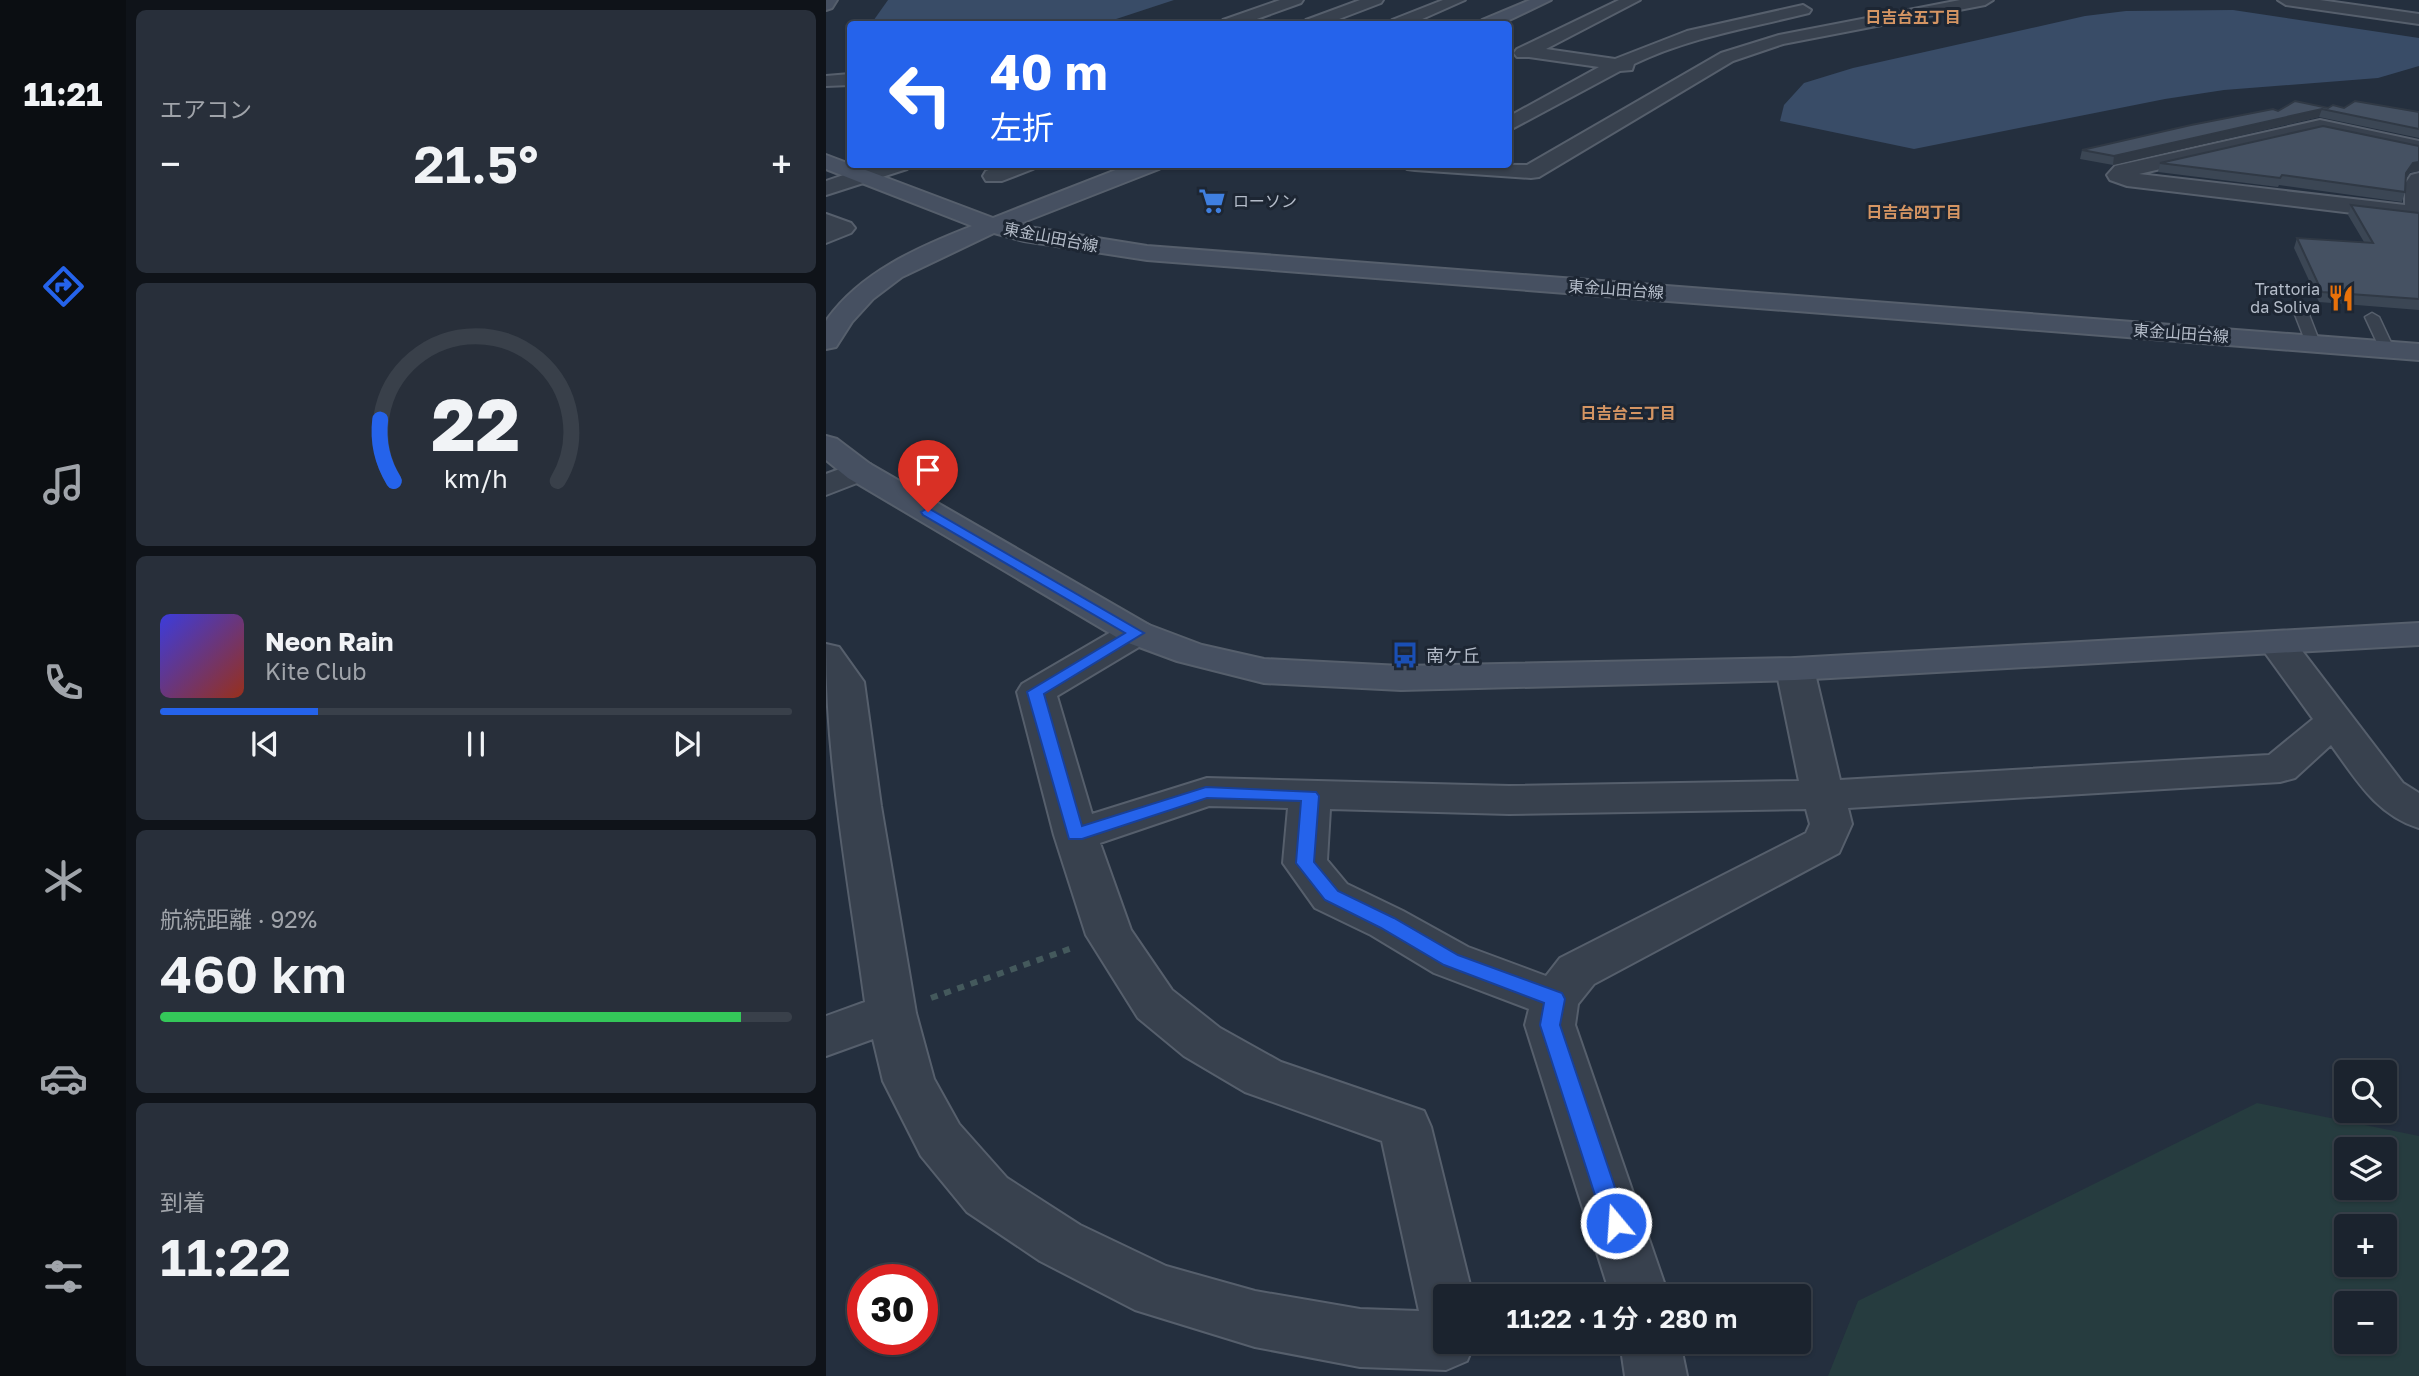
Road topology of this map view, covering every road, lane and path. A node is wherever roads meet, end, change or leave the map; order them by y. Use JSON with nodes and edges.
{"nodes":[{"id":1,"x":829,"y":0,"type":"edge"},
{"id":2,"x":1295,"y":0,"type":"edge"},
{"id":3,"x":1375,"y":0,"type":"edge"},
{"id":4,"x":1457,"y":0,"type":"edge"},
{"id":5,"x":1544,"y":0,"type":"edge"},
{"id":6,"x":1985,"y":0,"type":"edge"},
{"id":7,"x":2286,"y":0,"type":"edge"},
{"id":8,"x":826,"y":5,"type":"edge"},
{"id":9,"x":1816,"y":7,"type":"dead end"},
{"id":10,"x":1633,"y":8,"type":"edge"},
{"id":11,"x":2419,"y":19,"type":"edge"},
{"id":12,"x":1237,"y":21,"type":"edge"},
{"id":13,"x":1320,"y":21,"type":"edge"},
{"id":14,"x":1405,"y":21,"type":"edge"},
{"id":15,"x":1495,"y":21,"type":"edge"},
{"id":16,"x":1672,"y":21,"type":"dead end"},
{"id":17,"x":1715,"y":28,"type":"junction"},
{"id":18,"x":1527,"y":51,"type":"junction"},
{"id":19,"x":1512,"y":57,"type":"edge"},
{"id":20,"x":1618,"y":65,"type":"junction"},
{"id":21,"x":1691,"y":76,"type":"junction"},
{"id":22,"x":847,"y":80,"type":"edge"},
{"id":23,"x":828,"y":82,"type":"dead end"},
{"id":24,"x":1512,"y":123,"type":"edge"},
{"id":25,"x":1512,"y":135,"type":"edge"},
{"id":26,"x":1584,"y":140,"type":"junction"},
{"id":27,"x":2419,"y":147,"type":"edge"},
{"id":28,"x":826,"y":161,"type":"edge"},
{"id":29,"x":886,"y":168,"type":"edge"},
{"id":30,"x":1015,"y":168,"type":"edge"},
{"id":31,"x":1141,"y":168,"type":"edge"},
{"id":32,"x":1473,"y":168,"type":"edge"},
{"id":33,"x":860,"y":176,"type":"junction"},
{"id":34,"x":994,"y":176,"type":"dead end"},
{"id":35,"x":2419,"y":180,"type":"edge"},
{"id":36,"x":826,"y":188,"type":"edge"},
{"id":37,"x":2418,"y":214,"type":"edge"},
{"id":38,"x":826,"y":221,"type":"edge"},
{"id":39,"x":993,"y":226,"type":"junction"},
{"id":40,"x":826,"y":236,"type":"edge"},
{"id":41,"x":2301,"y":312,"type":"dead end"},
{"id":42,"x":2372,"y":317,"type":"dead end"},
{"id":43,"x":826,"y":341,"type":"edge"},
{"id":44,"x":2313,"y":343,"type":"junction"},
{"id":45,"x":2387,"y":349,"type":"junction"},
{"id":46,"x":2419,"y":352,"type":"edge"},
{"id":47,"x":826,"y":445,"type":"edge"},
{"id":48,"x":842,"y":478,"type":"edge"},
{"id":49,"x":1136,"y":633,"type":"junction"},
{"id":50,"x":2419,"y":634,"type":"edge"},
{"id":51,"x":2277,"y":643,"type":"junction"},
{"id":52,"x":826,"y":655,"type":"edge"},
{"id":53,"x":1795,"y":669,"type":"junction"},
{"id":54,"x":2334,"y":721,"type":"junction"},
{"id":55,"x":1824,"y":795,"type":"junction"},
{"id":56,"x":1310,"y":796,"type":"junction"},
{"id":57,"x":2419,"y":813,"type":"edge"},
{"id":58,"x":1076,"y":835,"type":"junction"},
{"id":59,"x":1108,"y":935,"type":"junction"},
{"id":60,"x":1555,"y":999,"type":"junction"},
{"id":61,"x":891,"y":1013,"type":"junction"},
{"id":62,"x":826,"y":1036,"type":"edge"},
{"id":63,"x":1441,"y":1284,"type":"edge"},
{"id":64,"x":1636,"y":1284,"type":"edge"},
{"id":65,"x":1433,"y":1340,"type":"edge"},
{"id":66,"x":1652,"y":1354,"type":"edge"},
{"id":67,"x":1656,"y":1376,"type":"edge"}],
"edges":[{"from":1,"to":8,"type":"street"},
{"from":2,"to":12,"type":"street"},
{"from":3,"to":13,"type":"street"},
{"from":4,"to":14,"type":"street"},
{"from":5,"to":15,"type":"street"},
{"from":6,"to":21,"type":"street"},
{"from":7,"to":11,"type":"street"},
{"from":9,"to":17,"type":"street"},
{"from":10,"to":18,"type":"street"},
{"from":16,"to":17,"type":"street"},
{"from":17,"to":20,"type":"street"},
{"from":18,"to":19,"type":"street"},
{"from":18,"to":20,"type":"street"},
{"from":20,"to":21,"type":"street"},
{"from":20,"to":24,"type":"street"},
{"from":21,"to":26,"type":"street"},
{"from":22,"to":23,"type":"street"},
{"from":25,"to":26,"type":"street"},
{"from":26,"to":32,"type":"street"},
{"from":27,"to":37,"type":"street"},
{"from":28,"to":33,"type":"street","name":"東金山田台線"},
{"from":29,"to":33,"type":"street"},
{"from":30,"to":34,"type":"street"},
{"from":31,"to":39,"type":"street"},
{"from":33,"to":36,"type":"street"},
{"from":33,"to":39,"type":"street","name":"東金山田台線"},
{"from":35,"to":37,"type":"street"},
{"from":38,"to":40,"type":"street"},
{"from":39,"to":43,"type":"street"},
{"from":39,"to":44,"type":"street","name":"東金山田台線"},
{"from":41,"to":44,"type":"lane"},
{"from":42,"to":45,"type":"lane"},
{"from":44,"to":45,"type":"street","name":"東金山田台線"},
{"from":45,"to":46,"type":"street","name":"東金山田台線"},
{"from":47,"to":48,"type":"street"},
{"from":48,"to":49,"type":"street"},
{"from":49,"to":53,"type":"street"},
{"from":49,"to":58,"type":"street"},
{"from":50,"to":51,"type":"street"},
{"from":51,"to":53,"type":"street"},
{"from":51,"to":54,"type":"street"},
{"from":52,"to":61,"type":"street"},
{"from":53,"to":55,"type":"street"},
{"from":54,"to":55,"type":"street"},
{"from":54,"to":57,"type":"street"},
{"from":55,"to":56,"type":"street"},
{"from":55,"to":60,"type":"street"},
{"from":56,"to":58,"type":"street"},
{"from":56,"to":60,"type":"street"},
{"from":58,"to":59,"type":"street"},
{"from":59,"to":61,"type":"path"},
{"from":59,"to":63,"type":"street"},
{"from":60,"to":64,"type":"street"},
{"from":61,"to":62,"type":"street"},
{"from":61,"to":65,"type":"street"},
{"from":66,"to":67,"type":"street"}]}
